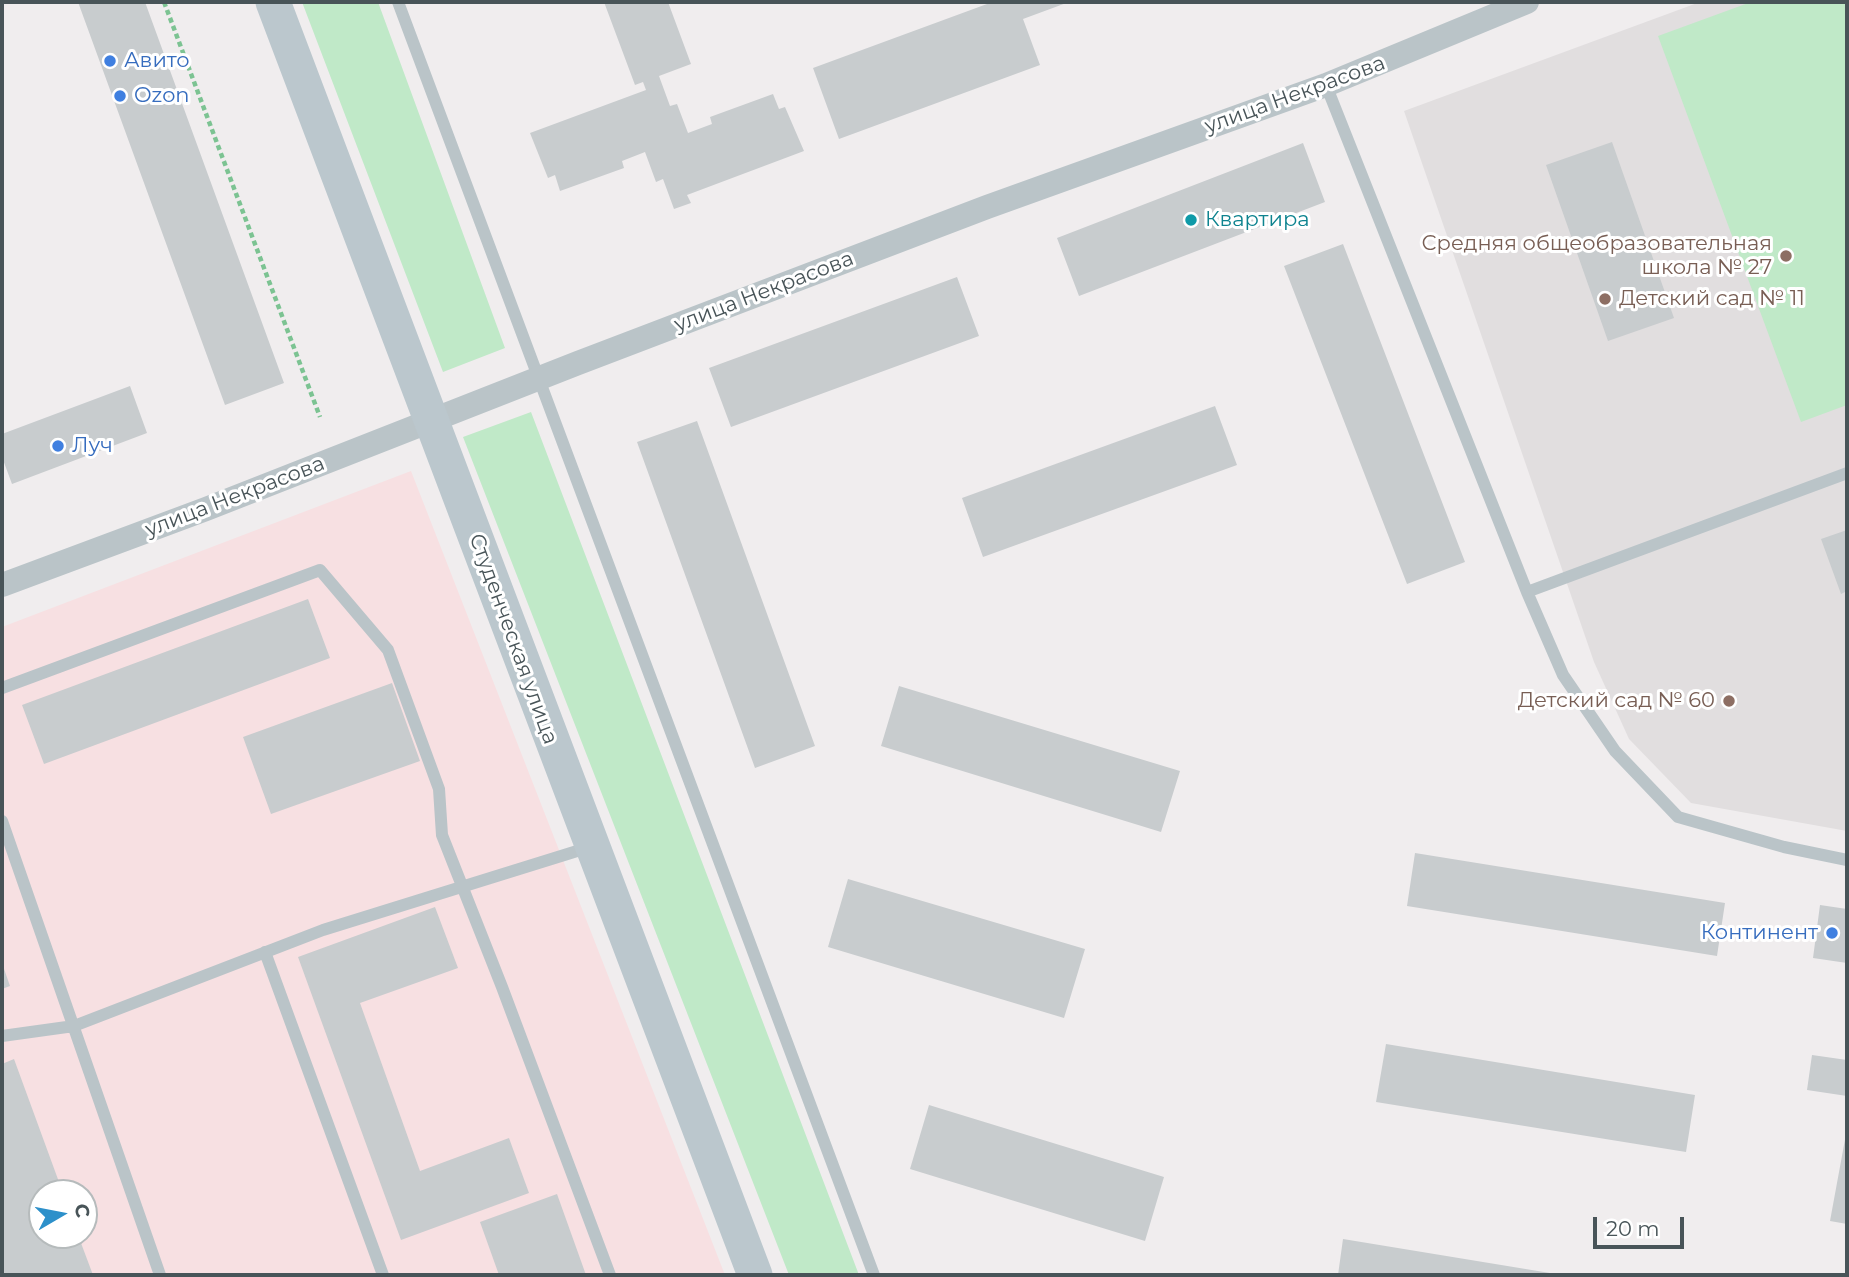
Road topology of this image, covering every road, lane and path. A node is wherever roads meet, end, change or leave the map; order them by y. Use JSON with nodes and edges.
{"nodes":[{"id":1,"x":164,"y":2,"type":"edge"},
{"id":2,"x":273,"y":2,"type":"edge"},
{"id":3,"x":398,"y":2,"type":"edge"},
{"id":4,"x":1527,"y":2,"type":"edge"},
{"id":5,"x":1326,"y":85,"type":"junction"},
{"id":6,"x":538,"y":379,"type":"junction"},
{"id":7,"x":320,"y":417,"type":"dead end"},
{"id":8,"x":431,"y":420,"type":"junction"},
{"id":9,"x":1847,"y":473,"type":"edge"},
{"id":10,"x":2,"y":585,"type":"edge"},
{"id":11,"x":1527,"y":592,"type":"junction"},
{"id":12,"x":2,"y":688,"type":"edge"},
{"id":13,"x":2,"y":821,"type":"edge"},
{"id":14,"x":590,"y":846,"type":"junction"},
{"id":15,"x":1847,"y":860,"type":"edge"},
{"id":16,"x":463,"y":888,"type":"junction"},
{"id":17,"x":265,"y":952,"type":"junction"},
{"id":18,"x":74,"y":1026,"type":"junction"},
{"id":19,"x":2,"y":1036,"type":"edge"},
{"id":20,"x":160,"y":1275,"type":"edge"},
{"id":21,"x":383,"y":1275,"type":"edge"},
{"id":22,"x":610,"y":1275,"type":"edge"},
{"id":23,"x":755,"y":1275,"type":"edge"},
{"id":24,"x":874,"y":1275,"type":"edge"}],
"edges":[{"from":1,"to":7,"type":"path"},
{"from":2,"to":8,"type":"main road","name":"Студенческая улица"},
{"from":3,"to":6,"type":"lane"},
{"from":4,"to":5,"type":"street","name":"улица Некрасова"},
{"from":5,"to":6,"type":"street","name":"улица Некрасова"},
{"from":5,"to":11,"type":"lane"},
{"from":6,"to":8,"type":"street","name":"улица Некрасова"},
{"from":6,"to":24,"type":"lane"},
{"from":8,"to":10,"type":"street","name":"улица Некрасова"},
{"from":8,"to":14,"type":"main road","name":"Студенческая улица"},
{"from":9,"to":11,"type":"lane"},
{"from":11,"to":15,"type":"lane"},
{"from":12,"to":16,"type":"lane"},
{"from":13,"to":18,"type":"lane"},
{"from":14,"to":16,"type":"lane"},
{"from":14,"to":23,"type":"main road","name":"Студенческая улица"},
{"from":16,"to":17,"type":"lane"},
{"from":16,"to":22,"type":"lane"},
{"from":17,"to":18,"type":"lane"},
{"from":17,"to":21,"type":"lane"},
{"from":18,"to":19,"type":"lane"},
{"from":18,"to":20,"type":"lane"}]}
